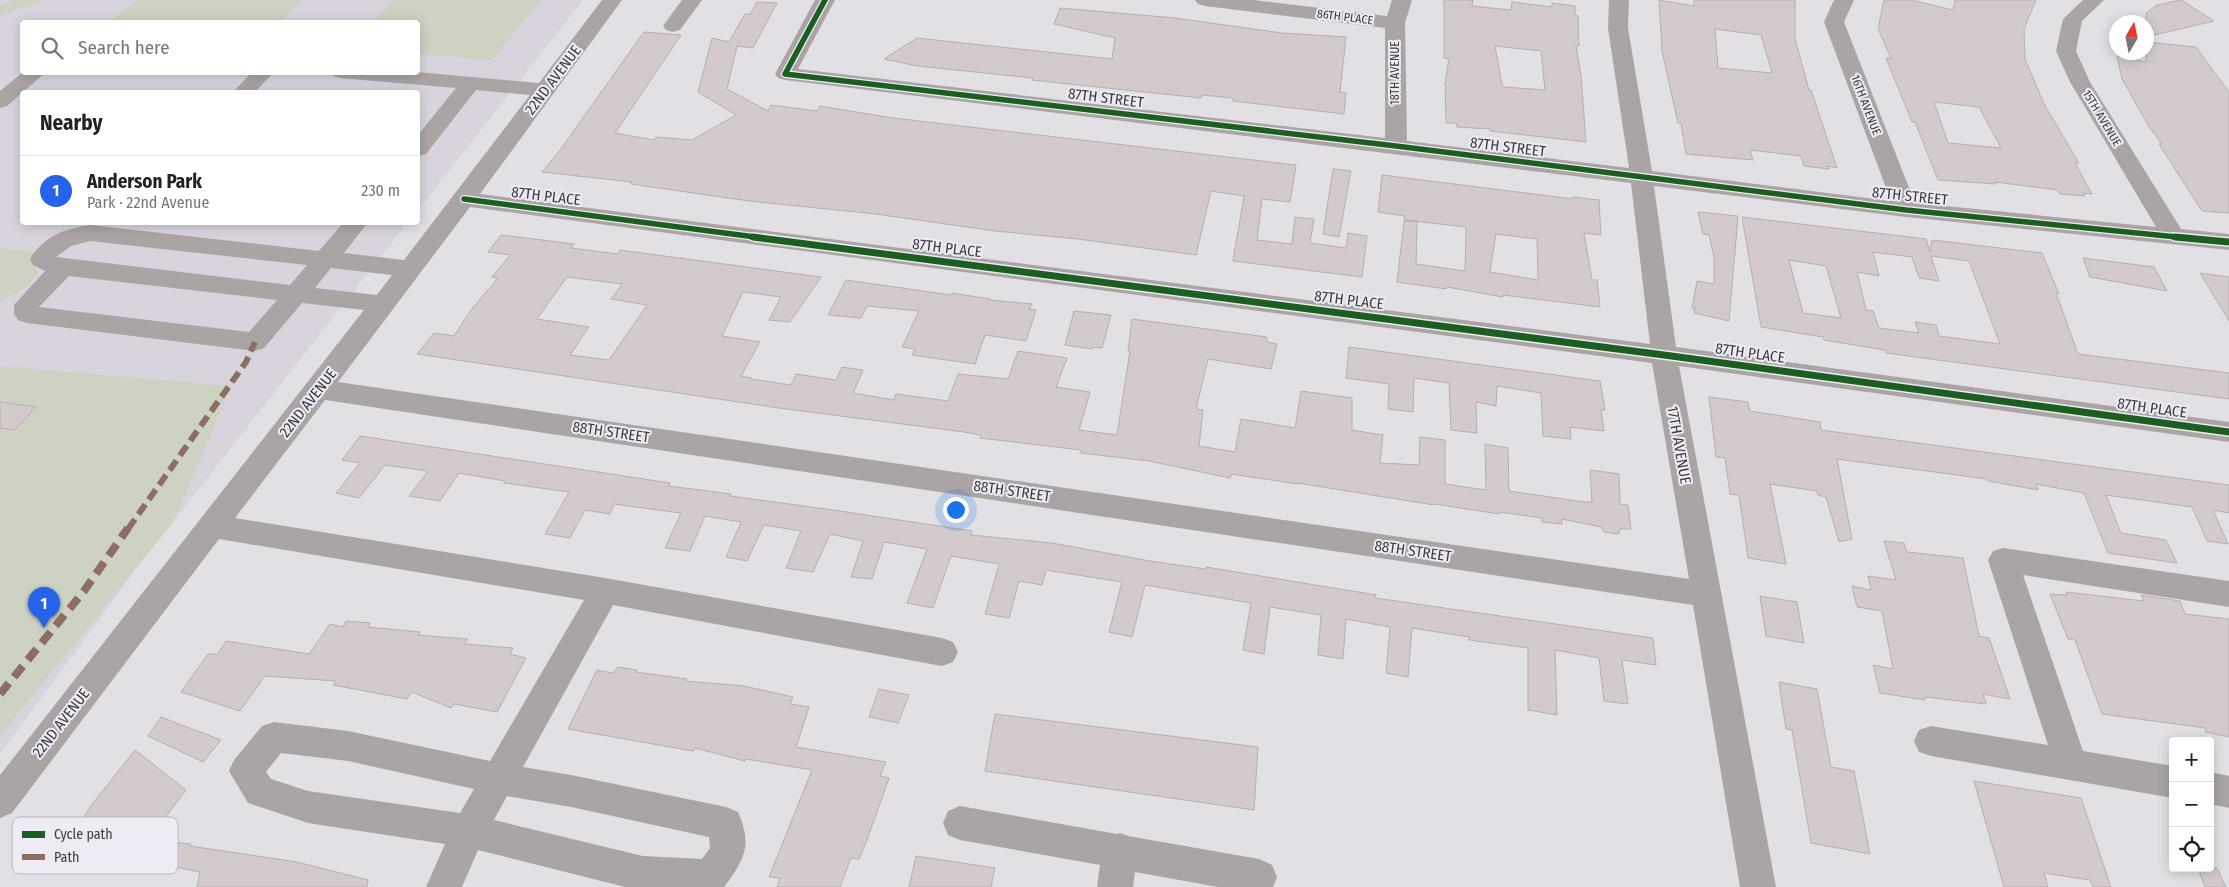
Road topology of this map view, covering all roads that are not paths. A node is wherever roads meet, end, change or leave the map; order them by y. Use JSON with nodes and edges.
{"nodes":[{"id":1,"x":612,"y":0,"type":"edge"},
{"id":2,"x":692,"y":0,"type":"edge"},
{"id":3,"x":825,"y":0,"type":"edge"},
{"id":4,"x":1205,"y":0,"type":"edge"},
{"id":5,"x":1402,"y":0,"type":"edge"},
{"id":6,"x":1619,"y":0,"type":"edge"},
{"id":7,"x":1844,"y":0,"type":"edge"},
{"id":8,"x":2094,"y":0,"type":"edge"},
{"id":9,"x":1395,"y":23,"type":"junction"},
{"id":10,"x":673,"y":26,"type":"dead end"},
{"id":11,"x":20,"y":73,"type":"edge"},
{"id":12,"x":32,"y":75,"type":"edge"},
{"id":13,"x":261,"y":75,"type":"edge"},
{"id":14,"x":372,"y":75,"type":"edge"},
{"id":15,"x":0,"y":78,"type":"edge"},
{"id":16,"x":470,"y":84,"type":"junction"},
{"id":17,"x":245,"y":90,"type":"edge"},
{"id":18,"x":545,"y":90,"type":"junction"},
{"id":19,"x":0,"y":102,"type":"edge"},
{"id":20,"x":420,"y":146,"type":"edge"},
{"id":21,"x":1396,"y":146,"type":"junction"},
{"id":22,"x":1642,"y":178,"type":"junction"},
{"id":23,"x":464,"y":199,"type":"junction"},
{"id":24,"x":1906,"y":210,"type":"junction"},
{"id":25,"x":355,"y":225,"type":"edge"},
{"id":26,"x":105,"y":228,"type":"edge"},
{"id":27,"x":2173,"y":235,"type":"junction"},
{"id":28,"x":2229,"y":242,"type":"edge"},
{"id":29,"x":327,"y":259,"type":"junction"},
{"id":30,"x":63,"y":267,"type":"junction"},
{"id":31,"x":411,"y":269,"type":"junction"},
{"id":32,"x":297,"y":294,"type":"junction"},
{"id":33,"x":384,"y":304,"type":"junction"},
{"id":34,"x":1664,"y":355,"type":"junction"},
{"id":35,"x":319,"y":389,"type":"junction"},
{"id":36,"x":2229,"y":432,"type":"edge"},
{"id":37,"x":213,"y":526,"type":"junction"},
{"id":38,"x":606,"y":592,"type":"junction"},
{"id":39,"x":1705,"y":594,"type":"junction"},
{"id":40,"x":2229,"y":594,"type":"edge"},
{"id":41,"x":942,"y":652,"type":"dead end"},
{"id":42,"x":1931,"y":741,"type":"dead end"},
{"id":43,"x":2071,"y":765,"type":"junction"},
{"id":44,"x":498,"y":779,"type":"junction"},
{"id":45,"x":2169,"y":781,"type":"edge"},
{"id":46,"x":2214,"y":789,"type":"edge"},
{"id":47,"x":2229,"y":792,"type":"edge"},
{"id":48,"x":0,"y":802,"type":"edge"},
{"id":49,"x":960,"y":822,"type":"dead end"},
{"id":50,"x":469,"y":831,"type":"junction"},
{"id":51,"x":1120,"y":850,"type":"junction"},
{"id":52,"x":1260,"y":877,"type":"dead end"},
{"id":53,"x":444,"y":887,"type":"edge"},
{"id":54,"x":1115,"y":887,"type":"edge"},
{"id":55,"x":1758,"y":887,"type":"edge"}],
"edges":[{"from":1,"to":18,"type":"street","name":"22ND AVENUE"},
{"from":2,"to":10,"type":"street"},
{"from":3,"to":21,"type":"street","name":"87TH STREET"},
{"from":4,"to":9,"type":"street","name":"86TH PLACE"},
{"from":5,"to":9,"type":"street","name":"18TH AVENUE"},
{"from":6,"to":22,"type":"street","name":"17TH AVENUE"},
{"from":7,"to":24,"type":"street","name":"16TH AVENUE"},
{"from":8,"to":27,"type":"street","name":"15TH AVENUE"},
{"from":9,"to":21,"type":"street","name":"18TH AVENUE"},
{"from":11,"to":15,"type":"street"},
{"from":12,"to":19,"type":"street"},
{"from":13,"to":17,"type":"street"},
{"from":14,"to":16,"type":"street"},
{"from":16,"to":18,"type":"street"},
{"from":16,"to":20,"type":"street"},
{"from":18,"to":23,"type":"street","name":"22ND AVENUE"},
{"from":21,"to":22,"type":"street","name":"87TH STREET"},
{"from":22,"to":24,"type":"street","name":"87TH STREET"},
{"from":22,"to":34,"type":"street","name":"17TH AVENUE"},
{"from":23,"to":31,"type":"street","name":"22ND AVENUE"},
{"from":23,"to":34,"type":"street","name":"87TH PLACE"},
{"from":24,"to":27,"type":"street","name":"87TH STREET"},
{"from":25,"to":29,"type":"street"},
{"from":26,"to":29,"type":"street"},
{"from":26,"to":30,"type":"street"},
{"from":27,"to":28,"type":"street","name":"87TH STREET"},
{"from":29,"to":31,"type":"street"},
{"from":29,"to":32,"type":"street"},
{"from":30,"to":32,"type":"street"},
{"from":30,"to":32,"type":"street"},
{"from":31,"to":33,"type":"street","name":"22ND AVENUE"},
{"from":32,"to":33,"type":"street"},
{"from":33,"to":35,"type":"street","name":"22ND AVENUE"},
{"from":34,"to":36,"type":"street","name":"87TH PLACE"},
{"from":34,"to":39,"type":"street","name":"17TH AVENUE"},
{"from":35,"to":37,"type":"street","name":"22ND AVENUE"},
{"from":35,"to":39,"type":"street","name":"88TH STREET"},
{"from":37,"to":38,"type":"street"},
{"from":37,"to":48,"type":"street","name":"22ND AVENUE"},
{"from":38,"to":41,"type":"street"},
{"from":38,"to":44,"type":"street"},
{"from":39,"to":55,"type":"street","name":"17TH AVENUE"},
{"from":40,"to":43,"type":"street"},
{"from":42,"to":43,"type":"street"},
{"from":43,"to":45,"type":"street"},
{"from":44,"to":50,"type":"street"},
{"from":44,"to":50,"type":"street"},
{"from":44,"to":50,"type":"street"},
{"from":46,"to":47,"type":"street"},
{"from":49,"to":51,"type":"street"},
{"from":50,"to":53,"type":"street"},
{"from":51,"to":52,"type":"street"},
{"from":51,"to":54,"type":"street"}]}
